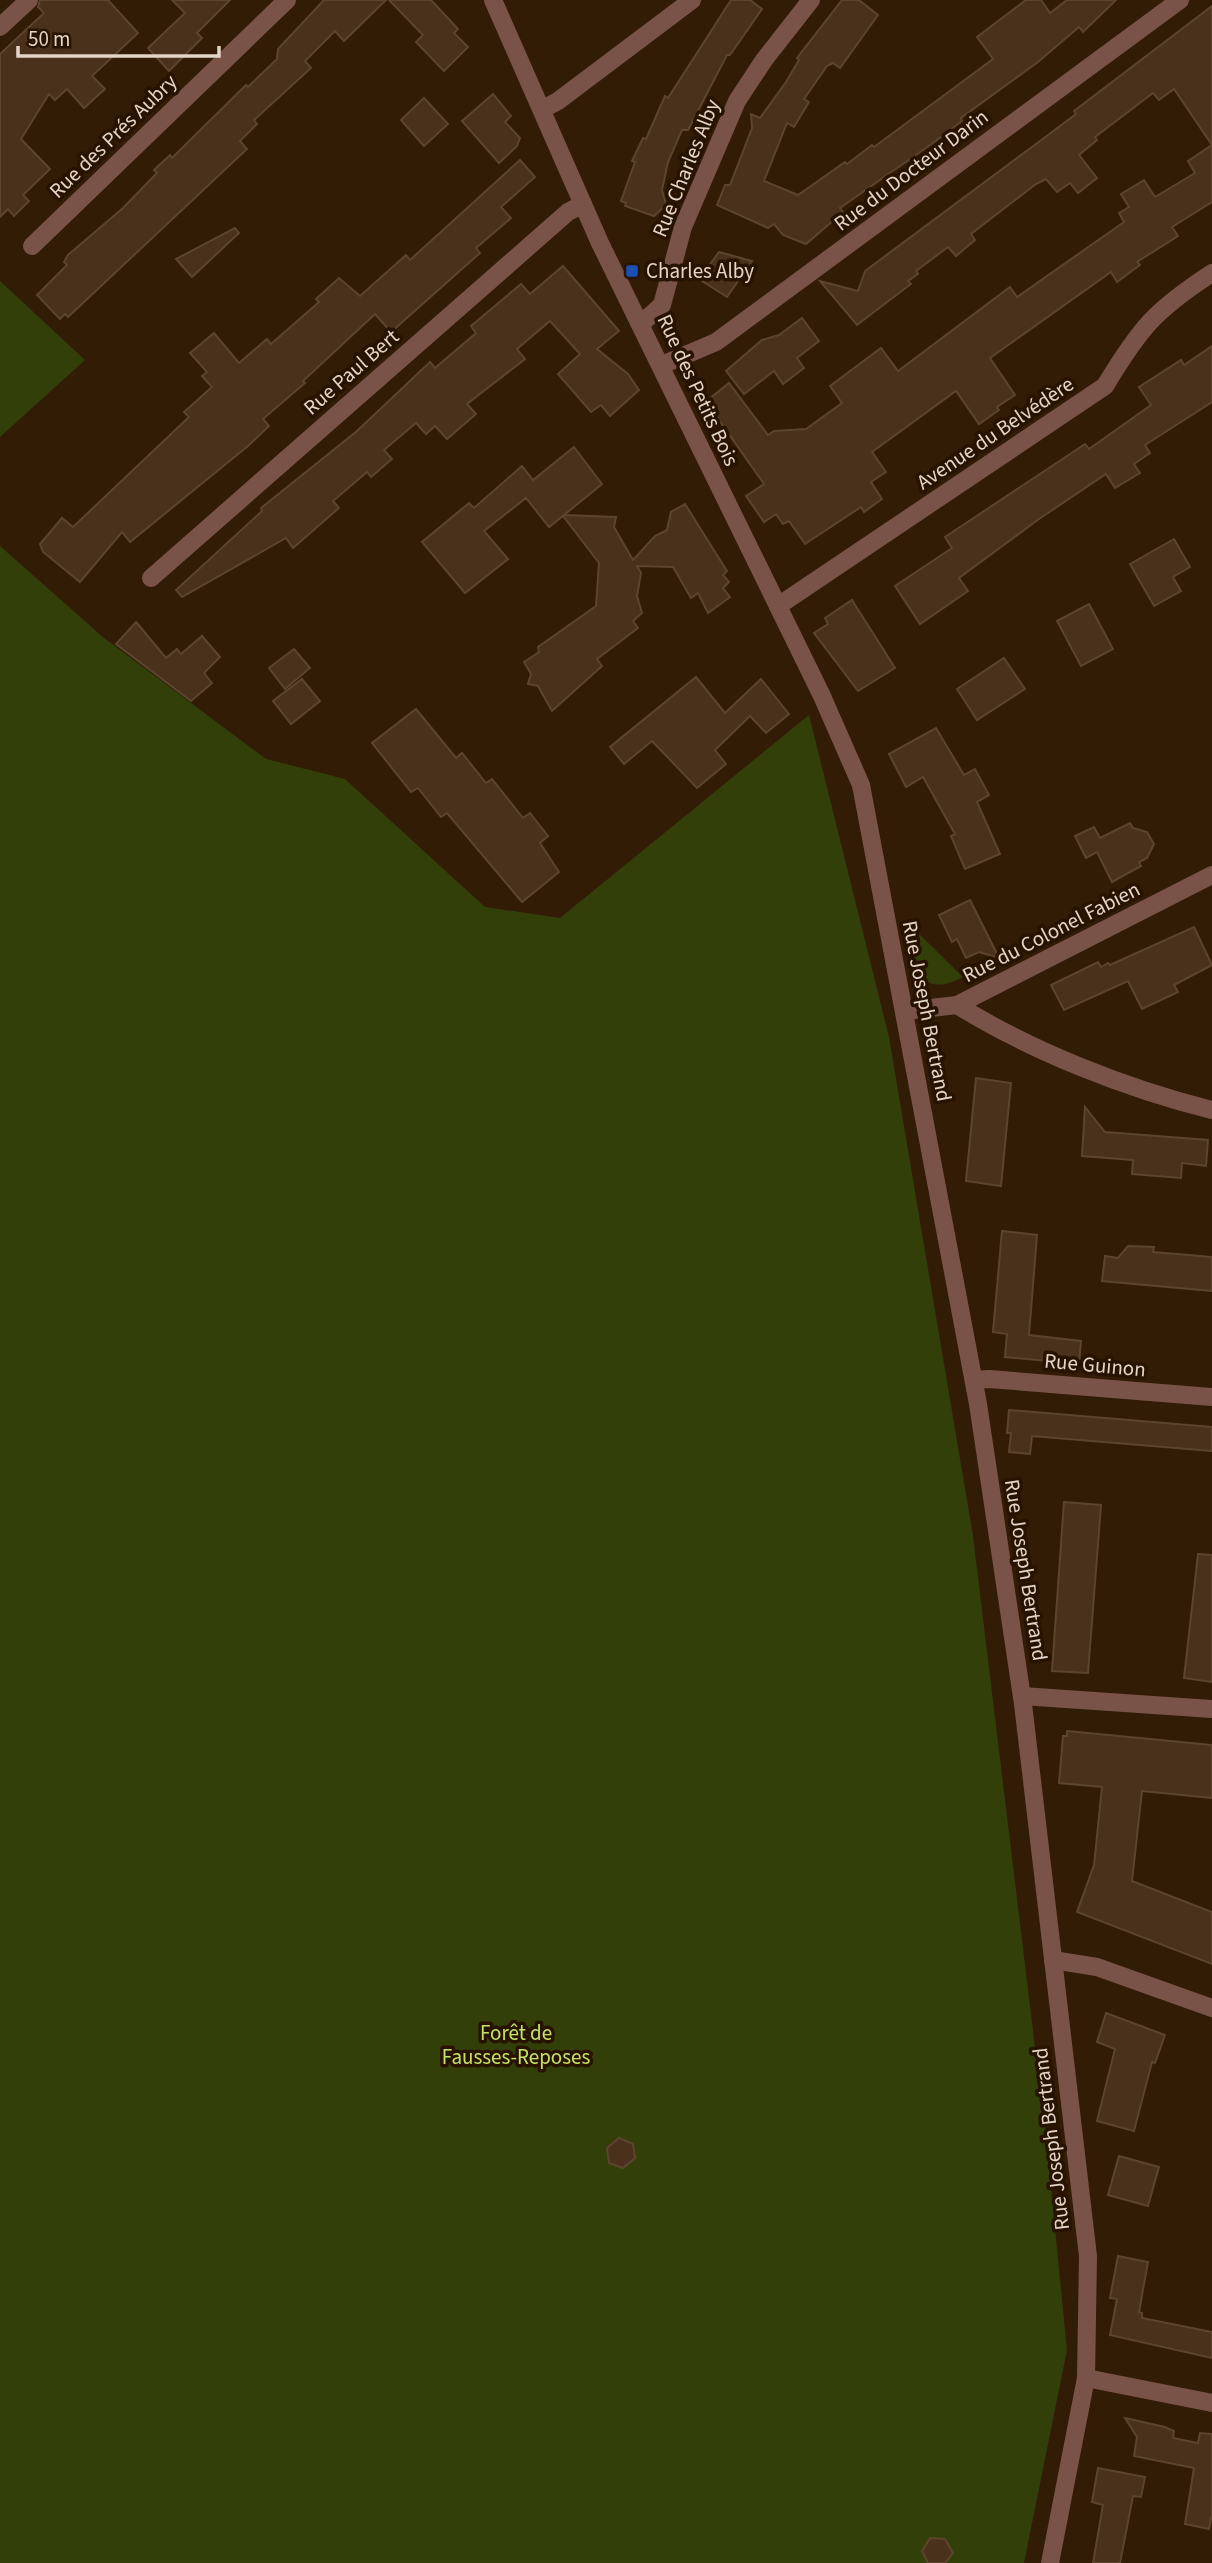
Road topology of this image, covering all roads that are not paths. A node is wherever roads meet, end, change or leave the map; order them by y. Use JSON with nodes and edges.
{"nodes":[{"id":1,"x":29,"y":0,"type":"edge"},
{"id":2,"x":287,"y":0,"type":"edge"},
{"id":3,"x":493,"y":0,"type":"edge"},
{"id":4,"x":692,"y":0,"type":"edge"},
{"id":5,"x":811,"y":0,"type":"edge"},
{"id":6,"x":1180,"y":0,"type":"edge"},
{"id":7,"x":0,"y":27,"type":"edge"},
{"id":8,"x":543,"y":109,"type":"junction"},
{"id":9,"x":583,"y":204,"type":"junction"},
{"id":10,"x":32,"y":246,"type":"dead end"},
{"id":11,"x":1212,"y":273,"type":"edge"},
{"id":12,"x":642,"y":323,"type":"junction"},
{"id":13,"x":662,"y":365,"type":"junction"},
{"id":14,"x":151,"y":578,"type":"dead end"},
{"id":15,"x":778,"y":606,"type":"junction"},
{"id":16,"x":1212,"y":875,"type":"edge"},
{"id":17,"x":957,"y":1005,"type":"junction"},
{"id":18,"x":905,"y":1011,"type":"junction"},
{"id":19,"x":1212,"y":1111,"type":"edge"},
{"id":20,"x":974,"y":1380,"type":"junction"},
{"id":21,"x":1212,"y":1397,"type":"edge"},
{"id":22,"x":1022,"y":1696,"type":"junction"},
{"id":23,"x":1212,"y":1709,"type":"edge"},
{"id":24,"x":1054,"y":1960,"type":"junction"},
{"id":25,"x":1212,"y":2008,"type":"edge"},
{"id":26,"x":1086,"y":2378,"type":"junction"},
{"id":27,"x":1212,"y":2403,"type":"edge"},
{"id":28,"x":1049,"y":2563,"type":"edge"}],
"edges":[{"from":1,"to":7,"type":"street"},
{"from":2,"to":10,"type":"street","name":"Rue des Prés Aubry"},
{"from":3,"to":8,"type":"street","name":"Rue des Petits Bois"},
{"from":4,"to":8,"type":"street"},
{"from":5,"to":12,"type":"street","name":"Rue Charles Alby"},
{"from":6,"to":13,"type":"street","name":"Rue du Docteur Darin"},
{"from":8,"to":9,"type":"street","name":"Rue des Petits Bois"},
{"from":9,"to":12,"type":"street","name":"Rue des Petits Bois"},
{"from":9,"to":14,"type":"street","name":"Rue Paul Bert"},
{"from":11,"to":15,"type":"street","name":"Avenue du Belvédère"},
{"from":12,"to":13,"type":"street","name":"Rue des Petits Bois"},
{"from":13,"to":15,"type":"street","name":"Rue des Petits Bois"},
{"from":15,"to":18,"type":"street","name":"Rue Joseph Bertrand"},
{"from":16,"to":17,"type":"street","name":"Rue du Colonel Fabien"},
{"from":17,"to":18,"type":"street","name":"Rue du Colonel Fabien"},
{"from":17,"to":19,"type":"street"},
{"from":18,"to":20,"type":"street","name":"Rue Joseph Bertrand"},
{"from":20,"to":21,"type":"street","name":"Rue Guinon"},
{"from":20,"to":22,"type":"street","name":"Rue Joseph Bertrand"},
{"from":22,"to":23,"type":"street"},
{"from":22,"to":24,"type":"street","name":"Rue Joseph Bertrand"},
{"from":24,"to":25,"type":"street"},
{"from":24,"to":26,"type":"street","name":"Rue Joseph Bertrand"},
{"from":26,"to":27,"type":"street"},
{"from":26,"to":28,"type":"street","name":"Rue Joseph Bertrand"}]}
